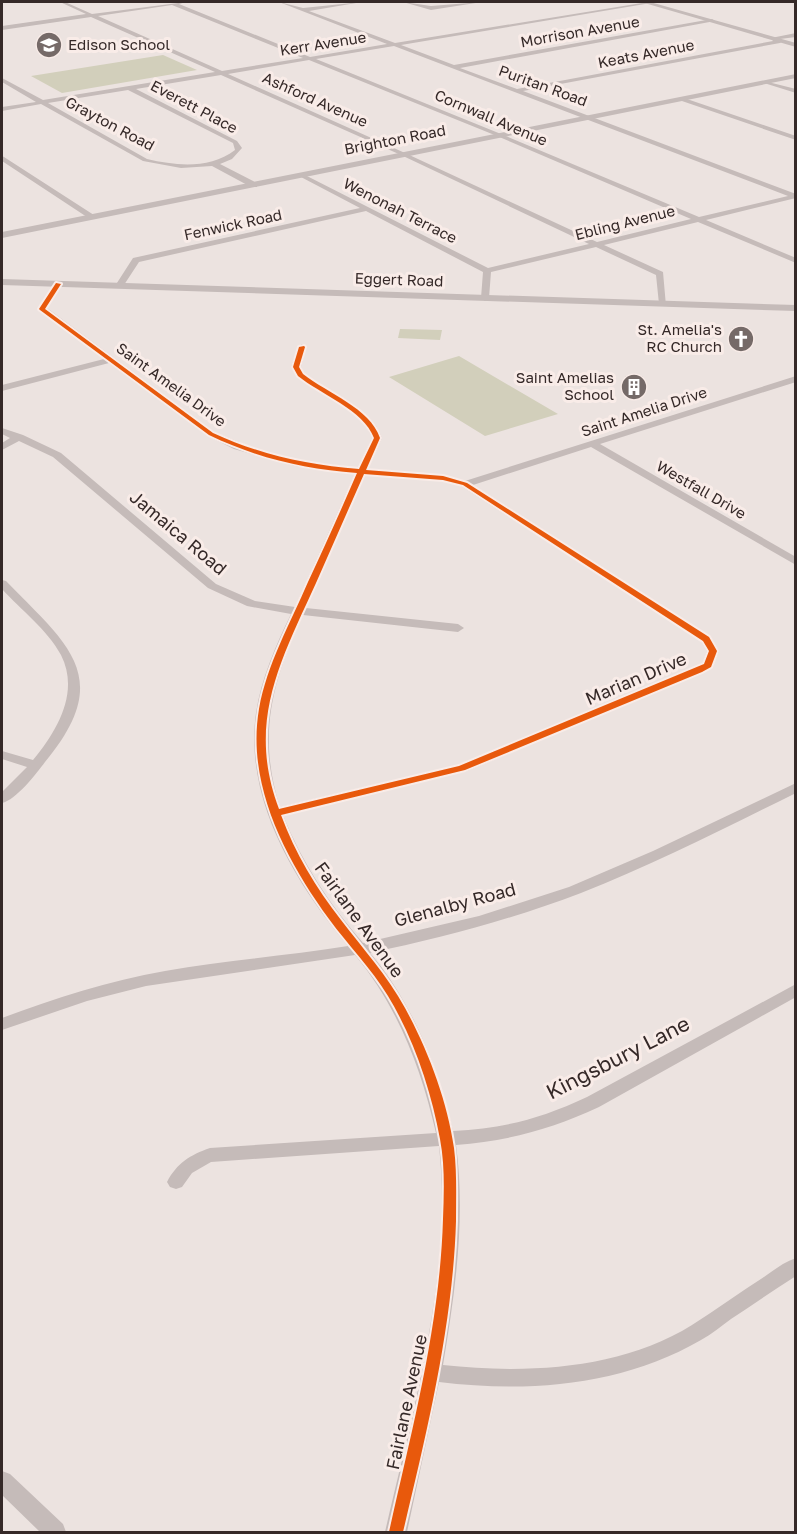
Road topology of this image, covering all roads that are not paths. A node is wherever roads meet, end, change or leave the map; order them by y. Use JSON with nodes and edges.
{"nodes":[{"id":1,"x":62,"y":2,"type":"edge"},
{"id":2,"x":190,"y":2,"type":"edge"},
{"id":3,"x":281,"y":2,"type":"edge"},
{"id":4,"x":360,"y":2,"type":"edge"},
{"id":5,"x":406,"y":2,"type":"edge"},
{"id":6,"x":478,"y":2,"type":"edge"},
{"id":7,"x":646,"y":2,"type":"edge"},
{"id":8,"x":174,"y":4,"type":"junction"},
{"id":9,"x":301,"y":10,"type":"junction"},
{"id":10,"x":93,"y":15,"type":"junction"},
{"id":11,"x":712,"y":21,"type":"junction"},
{"id":12,"x":2,"y":24,"type":"edge"},
{"id":13,"x":9,"y":27,"type":"junction"},
{"id":14,"x":2,"y":28,"type":"edge"},
{"id":15,"x":795,"y":35,"type":"edge"},
{"id":16,"x":777,"y":40,"type":"junction"},
{"id":17,"x":394,"y":45,"type":"junction"},
{"id":18,"x":795,"y":45,"type":"edge"},
{"id":19,"x":310,"y":58,"type":"junction"},
{"id":20,"x":453,"y":67,"type":"junction"},
{"id":21,"x":222,"y":73,"type":"junction"},
{"id":22,"x":795,"y":76,"type":"edge"},
{"id":23,"x":2,"y":80,"type":"edge"},
{"id":24,"x":766,"y":81,"type":"junction"},
{"id":25,"x":129,"y":88,"type":"junction"},
{"id":26,"x":517,"y":90,"type":"junction"},
{"id":27,"x":795,"y":91,"type":"edge"},
{"id":28,"x":681,"y":99,"type":"junction"},
{"id":29,"x":41,"y":103,"type":"junction"},
{"id":30,"x":2,"y":110,"type":"edge"},
{"id":31,"x":589,"y":117,"type":"junction"},
{"id":32,"x":499,"y":135,"type":"junction"},
{"id":33,"x":795,"y":138,"type":"edge"},
{"id":34,"x":403,"y":154,"type":"junction"},
{"id":35,"x":2,"y":158,"type":"edge"},
{"id":36,"x":212,"y":163,"type":"junction"},
{"id":37,"x":301,"y":175,"type":"junction"},
{"id":38,"x":254,"y":185,"type":"junction"},
{"id":39,"x":795,"y":196,"type":"edge"},
{"id":40,"x":367,"y":209,"type":"junction"},
{"id":41,"x":93,"y":218,"type":"junction"},
{"id":42,"x":697,"y":220,"type":"junction"},
{"id":43,"x":2,"y":236,"type":"edge"},
{"id":44,"x":596,"y":244,"type":"junction"},
{"id":45,"x":795,"y":254,"type":"edge"},
{"id":46,"x":784,"y":256,"type":"junction"},
{"id":47,"x":795,"y":261,"type":"edge"},
{"id":48,"x":487,"y":271,"type":"junction"},
{"id":49,"x":2,"y":282,"type":"edge"},
{"id":50,"x":58,"y":284,"type":"junction"},
{"id":51,"x":119,"y":286,"type":"junction"},
{"id":52,"x":485,"y":297,"type":"junction"},
{"id":53,"x":663,"y":304,"type":"junction"},
{"id":54,"x":795,"y":308,"type":"edge"},
{"id":55,"x":302,"y":347,"type":"dead end"},
{"id":56,"x":111,"y":360,"type":"junction"},
{"id":57,"x":795,"y":379,"type":"edge"},
{"id":58,"x":2,"y":388,"type":"edge"},
{"id":59,"x":2,"y":431,"type":"edge"},
{"id":60,"x":19,"y":437,"type":"junction"},
{"id":61,"x":592,"y":444,"type":"junction"},
{"id":62,"x":2,"y":447,"type":"edge"},
{"id":63,"x":362,"y":470,"type":"junction"},
{"id":64,"x":465,"y":484,"type":"junction"},
{"id":65,"x":795,"y":562,"type":"edge"},
{"id":66,"x":2,"y":584,"type":"edge"},
{"id":67,"x":299,"y":611,"type":"junction"},
{"id":68,"x":458,"y":628,"type":"dead end"},
{"id":69,"x":2,"y":755,"type":"edge"},
{"id":70,"x":36,"y":765,"type":"junction"},
{"id":71,"x":795,"y":787,"type":"edge"},
{"id":72,"x":2,"y":799,"type":"edge"},
{"id":73,"x":275,"y":813,"type":"junction"},
{"id":74,"x":360,"y":950,"type":"junction"},
{"id":75,"x":795,"y":990,"type":"edge"},
{"id":76,"x":2,"y":1024,"type":"edge"},
{"id":77,"x":446,"y":1140,"type":"junction"},
{"id":78,"x":176,"y":1182,"type":"dead end"},
{"id":79,"x":795,"y":1266,"type":"edge"},
{"id":80,"x":430,"y":1372,"type":"junction"},
{"id":81,"x":2,"y":1481,"type":"edge"},
{"id":82,"x":55,"y":1533,"type":"edge"},
{"id":83,"x":396,"y":1533,"type":"edge"}],
"edges":[{"from":1,"to":10,"type":"street","name":"Ashford Avenue"},
{"from":2,"to":8,"type":"street"},
{"from":3,"to":9,"type":"street","name":"Puritan Road"},
{"from":4,"to":9,"type":"street"},
{"from":5,"to":6,"type":"street"},
{"from":7,"to":11,"type":"street"},
{"from":7,"to":17,"type":"street","name":"Kerr Avenue"},
{"from":8,"to":10,"type":"street"},
{"from":8,"to":19,"type":"street","name":"Cornwall Avenue"},
{"from":9,"to":17,"type":"street","name":"Puritan Road"},
{"from":10,"to":13,"type":"street"},
{"from":10,"to":21,"type":"street","name":"Ashford Avenue"},
{"from":11,"to":16,"type":"street"},
{"from":11,"to":20,"type":"street","name":"Morrison Avenue"},
{"from":12,"to":13,"type":"street"},
{"from":13,"to":14,"type":"street"},
{"from":15,"to":16,"type":"street","name":"Keats Avenue"},
{"from":16,"to":18,"type":"street"},
{"from":16,"to":26,"type":"street","name":"Keats Avenue"},
{"from":17,"to":19,"type":"street","name":"Kerr Avenue"},
{"from":17,"to":20,"type":"street","name":"Puritan Road"},
{"from":19,"to":21,"type":"street","name":"Kerr Avenue"},
{"from":19,"to":32,"type":"street","name":"Cornwall Avenue"},
{"from":20,"to":26,"type":"street","name":"Puritan Road"},
{"from":21,"to":25,"type":"street","name":"Kerr Avenue"},
{"from":21,"to":34,"type":"street","name":"Ashford Avenue"},
{"from":22,"to":24,"type":"street","name":"Brighton Road"},
{"from":23,"to":29,"type":"street","name":"Grayton Road"},
{"from":24,"to":27,"type":"street"},
{"from":24,"to":28,"type":"street","name":"Brighton Road"},
{"from":25,"to":29,"type":"street","name":"Kerr Avenue"},
{"from":25,"to":36,"type":"street","name":"Everett Place"},
{"from":26,"to":31,"type":"street","name":"Puritan Road"},
{"from":28,"to":31,"type":"street","name":"Brighton Road"},
{"from":28,"to":33,"type":"street"},
{"from":29,"to":30,"type":"street","name":"Kerr Avenue"},
{"from":29,"to":36,"type":"street","name":"Grayton Road"},
{"from":31,"to":32,"type":"street","name":"Brighton Road"},
{"from":31,"to":39,"type":"street","name":"Puritan Road"},
{"from":32,"to":34,"type":"street","name":"Brighton Road"},
{"from":32,"to":42,"type":"street","name":"Cornwall Avenue"},
{"from":34,"to":37,"type":"street","name":"Brighton Road"},
{"from":34,"to":44,"type":"street","name":"Ashford Avenue"},
{"from":35,"to":41,"type":"street"},
{"from":36,"to":38,"type":"street"},
{"from":37,"to":38,"type":"street","name":"Brighton Road"},
{"from":37,"to":40,"type":"street","name":"Wenonah Terrace"},
{"from":38,"to":41,"type":"street","name":"Brighton Road"},
{"from":39,"to":42,"type":"street","name":"Ebling Avenue"},
{"from":40,"to":48,"type":"street","name":"Wenonah Terrace"},
{"from":40,"to":51,"type":"street","name":"Fenwick Road"},
{"from":41,"to":43,"type":"street","name":"Brighton Road"},
{"from":42,"to":44,"type":"street","name":"Ebling Avenue"},
{"from":42,"to":46,"type":"street","name":"Cornwall Avenue"},
{"from":44,"to":48,"type":"street","name":"Ebling Avenue"},
{"from":44,"to":53,"type":"street","name":"Ashford Avenue"},
{"from":45,"to":46,"type":"street"},
{"from":46,"to":47,"type":"street","name":"Cornwall Avenue"},
{"from":48,"to":52,"type":"street"},
{"from":49,"to":50,"type":"street","name":"Eggert Road"},
{"from":50,"to":51,"type":"street","name":"Eggert Road"},
{"from":50,"to":56,"type":"street","name":"Saint Amelia Drive"},
{"from":51,"to":52,"type":"street","name":"Eggert Road"},
{"from":52,"to":53,"type":"street","name":"Eggert Road"},
{"from":53,"to":54,"type":"street","name":"Eggert Road"},
{"from":55,"to":63,"type":"street","name":"Fairlane Avenue"},
{"from":56,"to":58,"type":"street"},
{"from":56,"to":63,"type":"street","name":"Saint Amelia Drive"},
{"from":57,"to":61,"type":"street","name":"Saint Amelia Drive"},
{"from":59,"to":60,"type":"street","name":"Jamaica Road"},
{"from":60,"to":62,"type":"street"},
{"from":60,"to":67,"type":"street","name":"Jamaica Road"},
{"from":61,"to":64,"type":"street","name":"Saint Amelia Drive"},
{"from":61,"to":65,"type":"street","name":"Westfall Drive"},
{"from":63,"to":64,"type":"street","name":"Saint Amelia Drive"},
{"from":63,"to":67,"type":"street","name":"Fairlane Avenue"},
{"from":64,"to":73,"type":"street","name":"Marian Drive"},
{"from":66,"to":70,"type":"street"},
{"from":67,"to":68,"type":"street","name":"Jamaica Road"},
{"from":67,"to":73,"type":"street","name":"Fairlane Avenue"},
{"from":69,"to":70,"type":"street"},
{"from":70,"to":72,"type":"street"},
{"from":71,"to":74,"type":"street","name":"Glenalby Road"},
{"from":73,"to":74,"type":"street","name":"Fairlane Avenue"},
{"from":74,"to":76,"type":"street","name":"Glenalby Road"},
{"from":74,"to":77,"type":"street","name":"Fairlane Avenue"},
{"from":75,"to":77,"type":"street","name":"Kingsbury Lane"},
{"from":77,"to":78,"type":"street","name":"Kingsbury Lane"},
{"from":77,"to":80,"type":"street","name":"Fairlane Avenue"},
{"from":79,"to":80,"type":"street"},
{"from":80,"to":83,"type":"street","name":"Fairlane Avenue"},
{"from":81,"to":82,"type":"street"}]}
